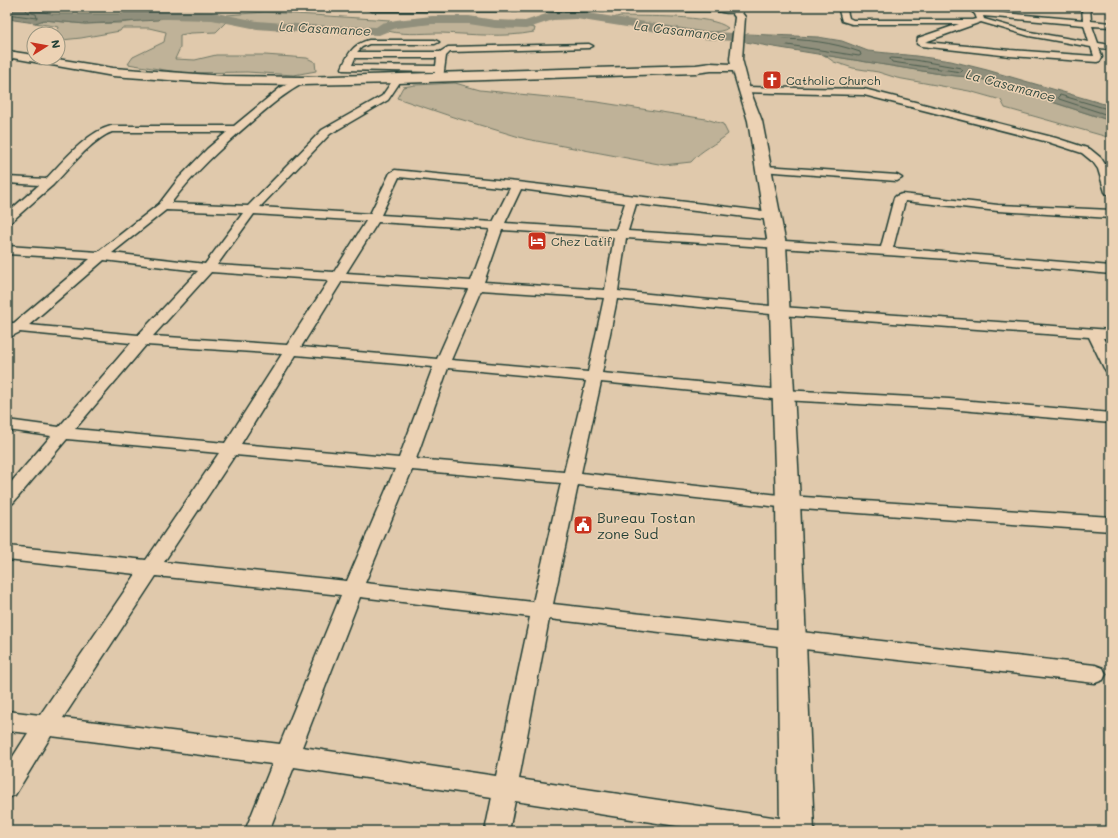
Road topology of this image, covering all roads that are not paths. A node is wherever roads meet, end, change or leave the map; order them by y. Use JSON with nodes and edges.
{"nodes":[{"id":1,"x":368,"y":7,"type":"edge"},
{"id":2,"x":842,"y":7,"type":"edge"},
{"id":3,"x":971,"y":7,"type":"edge"},
{"id":4,"x":1086,"y":7,"type":"edge"},
{"id":5,"x":491,"y":8,"type":"edge"},
{"id":6,"x":553,"y":8,"type":"edge"},
{"id":7,"x":617,"y":8,"type":"edge"},
{"id":8,"x":718,"y":8,"type":"edge"},
{"id":9,"x":428,"y":9,"type":"edge"},
{"id":10,"x":738,"y":11,"type":"edge"},
{"id":11,"x":977,"y":18,"type":"junction"},
{"id":12,"x":1087,"y":22,"type":"junction"},
{"id":13,"x":1111,"y":25,"type":"edge"},
{"id":14,"x":435,"y":42,"type":"dead end"},
{"id":15,"x":1011,"y":42,"type":"junction"},
{"id":16,"x":1095,"y":45,"type":"junction"},
{"id":17,"x":589,"y":46,"type":"dead end"},
{"id":18,"x":1111,"y":47,"type":"edge"},
{"id":19,"x":352,"y":55,"type":"junction"},
{"id":20,"x":442,"y":55,"type":"junction"},
{"id":21,"x":10,"y":56,"type":"edge"},
{"id":22,"x":739,"y":68,"type":"junction"},
{"id":23,"x":696,"y":69,"type":"junction"},
{"id":24,"x":440,"y":73,"type":"junction"},
{"id":25,"x":398,"y":79,"type":"junction"},
{"id":26,"x":301,"y":81,"type":"junction"},
{"id":27,"x":237,"y":129,"type":"junction"},
{"id":28,"x":765,"y":169,"type":"junction"},
{"id":29,"x":897,"y":178,"type":"dead end"},
{"id":30,"x":7,"y":180,"type":"edge"},
{"id":31,"x":49,"y":182,"type":"junction"},
{"id":32,"x":517,"y":185,"type":"junction"},
{"id":33,"x":1111,"y":192,"type":"edge"},
{"id":34,"x":632,"y":200,"type":"junction"},
{"id":35,"x":163,"y":206,"type":"junction"},
{"id":36,"x":251,"y":210,"type":"junction"},
{"id":37,"x":1111,"y":214,"type":"edge"},
{"id":38,"x":772,"y":216,"type":"junction"},
{"id":39,"x":374,"y":218,"type":"junction"},
{"id":40,"x":7,"y":219,"type":"edge"},
{"id":41,"x":497,"y":227,"type":"junction"},
{"id":42,"x":621,"y":234,"type":"junction"},
{"id":43,"x":777,"y":245,"type":"junction"},
{"id":44,"x":7,"y":250,"type":"edge"},
{"id":45,"x":886,"y":252,"type":"junction"},
{"id":46,"x":101,"y":256,"type":"junction"},
{"id":47,"x":208,"y":268,"type":"junction"},
{"id":48,"x":1111,"y":270,"type":"edge"},
{"id":49,"x":338,"y":275,"type":"junction"},
{"id":50,"x":476,"y":286,"type":"junction"},
{"id":51,"x":611,"y":294,"type":"junction"},
{"id":52,"x":781,"y":311,"type":"junction"},
{"id":53,"x":10,"y":330,"type":"edge"},
{"id":54,"x":1094,"y":333,"type":"junction"},
{"id":55,"x":1111,"y":334,"type":"edge"},
{"id":56,"x":142,"y":340,"type":"junction"},
{"id":57,"x":290,"y":350,"type":"junction"},
{"id":58,"x":442,"y":364,"type":"junction"},
{"id":59,"x":1111,"y":368,"type":"edge"},
{"id":60,"x":594,"y":378,"type":"junction"},
{"id":61,"x":783,"y":395,"type":"junction"},
{"id":62,"x":1111,"y":418,"type":"edge"},
{"id":63,"x":7,"y":425,"type":"edge"},
{"id":64,"x":63,"y":433,"type":"junction"},
{"id":65,"x":230,"y":449,"type":"junction"},
{"id":66,"x":406,"y":464,"type":"junction"},
{"id":67,"x":570,"y":478,"type":"junction"},
{"id":68,"x":7,"y":499,"type":"edge"},
{"id":69,"x":788,"y":502,"type":"junction"},
{"id":70,"x":1111,"y":524,"type":"edge"},
{"id":71,"x":7,"y":553,"type":"edge"},
{"id":72,"x":152,"y":568,"type":"junction"},
{"id":73,"x":353,"y":589,"type":"junction"},
{"id":74,"x":541,"y":611,"type":"junction"},
{"id":75,"x":792,"y":639,"type":"junction"},
{"id":76,"x":1095,"y":674,"type":"dead end"},
{"id":77,"x":7,"y":721,"type":"edge"},
{"id":78,"x":45,"y":726,"type":"junction"},
{"id":79,"x":286,"y":755,"type":"junction"},
{"id":80,"x":7,"y":787,"type":"edge"},
{"id":81,"x":505,"y":787,"type":"junction"},
{"id":82,"x":257,"y":831,"type":"edge"},
{"id":83,"x":497,"y":831,"type":"edge"},
{"id":84,"x":786,"y":831,"type":"edge"},
{"id":85,"x":797,"y":831,"type":"edge"}],
"edges":[{"from":1,"to":9,"type":"street"},
{"from":2,"to":11,"type":"street"},
{"from":3,"to":11,"type":"street"},
{"from":4,"to":12,"type":"street"},
{"from":5,"to":6,"type":"street"},
{"from":5,"to":9,"type":"street"},
{"from":6,"to":7,"type":"street"},
{"from":7,"to":8,"type":"street"},
{"from":8,"to":10,"type":"main road"},
{"from":10,"to":22,"type":"main road"},
{"from":11,"to":12,"type":"street"},
{"from":11,"to":15,"type":"street"},
{"from":11,"to":15,"type":"street"},
{"from":12,"to":13,"type":"street"},
{"from":12,"to":16,"type":"street"},
{"from":14,"to":19,"type":"street"},
{"from":15,"to":16,"type":"street"},
{"from":15,"to":16,"type":"street"},
{"from":16,"to":18,"type":"street"},
{"from":17,"to":20,"type":"street"},
{"from":19,"to":20,"type":"street"},
{"from":19,"to":24,"type":"street"},
{"from":20,"to":24,"type":"street"},
{"from":21,"to":26,"type":"main road"},
{"from":22,"to":23,"type":"main road"},
{"from":22,"to":23,"type":"main road"},
{"from":22,"to":28,"type":"main road"},
{"from":22,"to":33,"type":"street"},
{"from":23,"to":24,"type":"main road"},
{"from":24,"to":25,"type":"main road"},
{"from":25,"to":26,"type":"main road"},
{"from":25,"to":36,"type":"street"},
{"from":26,"to":27,"type":"street"},
{"from":27,"to":31,"type":"street"},
{"from":27,"to":35,"type":"street"},
{"from":28,"to":29,"type":"street"},
{"from":28,"to":38,"type":"main road"},
{"from":30,"to":31,"type":"street"},
{"from":31,"to":40,"type":"street"},
{"from":32,"to":34,"type":"street"},
{"from":32,"to":39,"type":"street"},
{"from":32,"to":41,"type":"street"},
{"from":34,"to":38,"type":"street"},
{"from":34,"to":42,"type":"street"},
{"from":35,"to":36,"type":"street"},
{"from":35,"to":46,"type":"street"},
{"from":36,"to":39,"type":"street"},
{"from":36,"to":47,"type":"street"},
{"from":37,"to":45,"type":"street"},
{"from":38,"to":43,"type":"main road"},
{"from":39,"to":41,"type":"street"},
{"from":39,"to":49,"type":"street"},
{"from":41,"to":42,"type":"street"},
{"from":41,"to":50,"type":"street"},
{"from":42,"to":43,"type":"street"},
{"from":42,"to":51,"type":"street"},
{"from":43,"to":45,"type":"street"},
{"from":43,"to":52,"type":"main road"},
{"from":44,"to":46,"type":"street"},
{"from":45,"to":48,"type":"street"},
{"from":46,"to":47,"type":"street"},
{"from":46,"to":53,"type":"street"},
{"from":47,"to":49,"type":"street"},
{"from":47,"to":56,"type":"street"},
{"from":49,"to":50,"type":"street"},
{"from":49,"to":57,"type":"street"},
{"from":50,"to":51,"type":"street"},
{"from":50,"to":58,"type":"street"},
{"from":51,"to":52,"type":"street"},
{"from":51,"to":60,"type":"street"},
{"from":52,"to":54,"type":"street"},
{"from":52,"to":61,"type":"main road"},
{"from":53,"to":56,"type":"street"},
{"from":54,"to":55,"type":"street"},
{"from":54,"to":59,"type":"street"},
{"from":56,"to":57,"type":"street"},
{"from":56,"to":64,"type":"street"},
{"from":57,"to":58,"type":"street"},
{"from":57,"to":65,"type":"street"},
{"from":58,"to":60,"type":"street"},
{"from":58,"to":66,"type":"street"},
{"from":60,"to":61,"type":"street"},
{"from":60,"to":67,"type":"street"},
{"from":61,"to":62,"type":"street"},
{"from":61,"to":69,"type":"main road"},
{"from":63,"to":64,"type":"street"},
{"from":64,"to":65,"type":"street"},
{"from":64,"to":68,"type":"street"},
{"from":65,"to":66,"type":"street"},
{"from":65,"to":72,"type":"street"},
{"from":66,"to":67,"type":"street"},
{"from":66,"to":73,"type":"street"},
{"from":67,"to":69,"type":"street"},
{"from":67,"to":74,"type":"street"},
{"from":69,"to":70,"type":"street"},
{"from":69,"to":75,"type":"main road"},
{"from":71,"to":72,"type":"street"},
{"from":72,"to":73,"type":"street"},
{"from":72,"to":78,"type":"street"},
{"from":73,"to":74,"type":"street"},
{"from":73,"to":79,"type":"street"},
{"from":74,"to":75,"type":"street"},
{"from":74,"to":81,"type":"street"},
{"from":75,"to":76,"type":"street"},
{"from":75,"to":85,"type":"main road"},
{"from":77,"to":78,"type":"street"},
{"from":78,"to":79,"type":"street"},
{"from":78,"to":80,"type":"street"},
{"from":79,"to":81,"type":"street"},
{"from":79,"to":82,"type":"street"},
{"from":81,"to":83,"type":"street"},
{"from":81,"to":84,"type":"street"}]}
